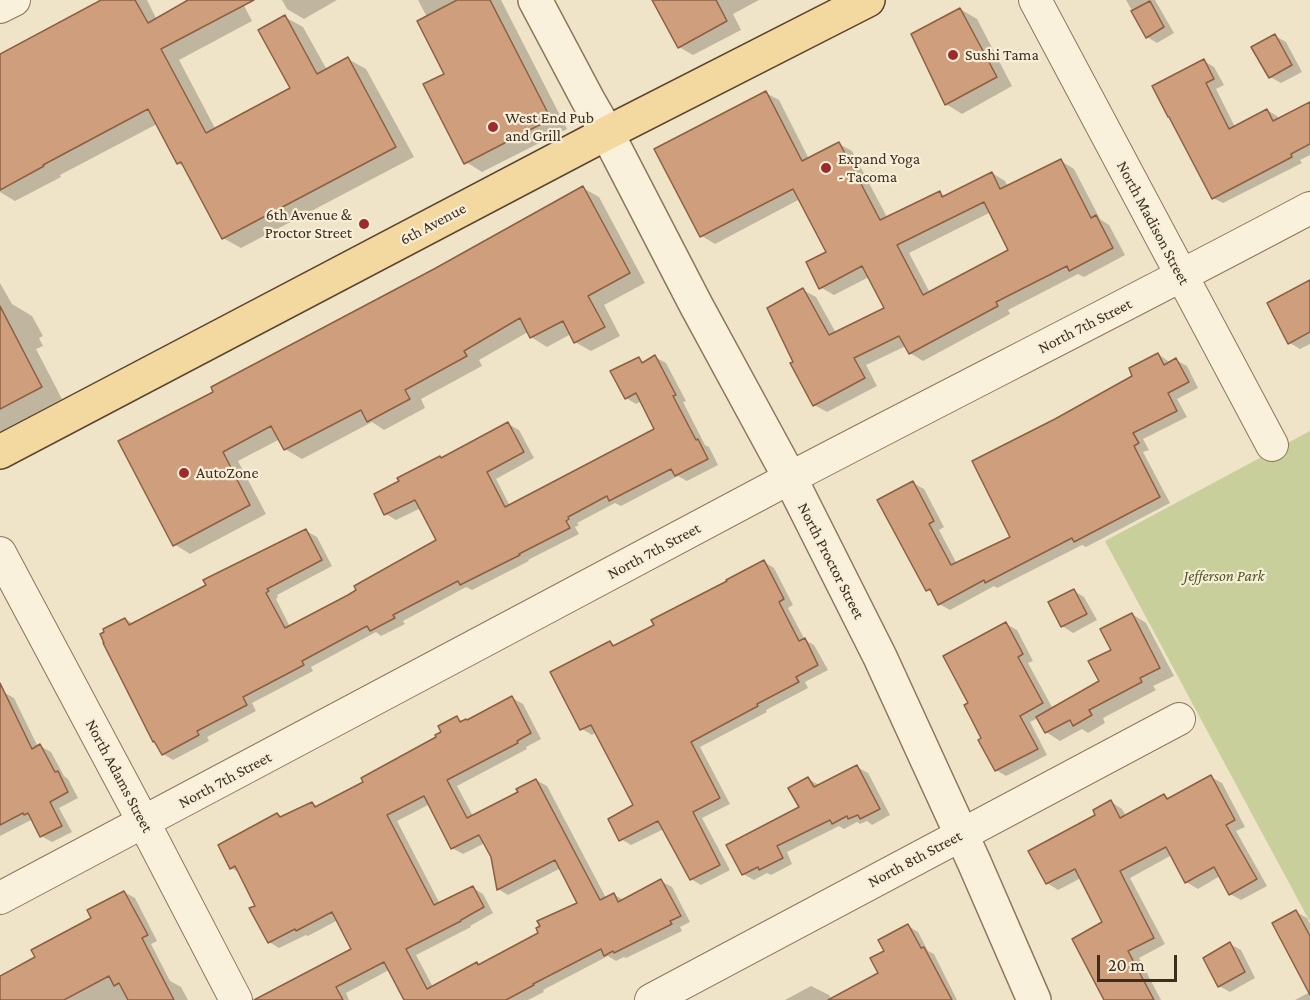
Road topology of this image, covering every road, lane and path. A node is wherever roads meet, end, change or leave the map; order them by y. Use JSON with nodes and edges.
{"nodes":[{"id":1,"x":14,"y":0,"type":"edge"},
{"id":2,"x":536,"y":0,"type":"edge"},
{"id":3,"x":868,"y":0,"type":"edge"},
{"id":4,"x":1035,"y":0,"type":"edge"},
{"id":5,"x":0,"y":8,"type":"edge"},
{"id":6,"x":607,"y":133,"type":"junction"},
{"id":7,"x":1310,"y":208,"type":"edge"},
{"id":8,"x":1182,"y":276,"type":"junction"},
{"id":9,"x":1272,"y":445,"type":"dead end"},
{"id":10,"x":0,"y":452,"type":"edge"},
{"id":11,"x":790,"y":478,"type":"junction"},
{"id":12,"x":0,"y":554,"type":"edge"},
{"id":13,"x":1179,"y":719,"type":"dead end"},
{"id":14,"x":144,"y":823,"type":"junction"},
{"id":15,"x":961,"y":835,"type":"junction"},
{"id":16,"x":0,"y":898,"type":"edge"},
{"id":17,"x":236,"y":1000,"type":"edge"},
{"id":18,"x":651,"y":1000,"type":"edge"},
{"id":19,"x":1034,"y":1000,"type":"edge"}],
"edges":[{"from":1,"to":5,"type":"street"},
{"from":2,"to":6,"type":"street","name":"North Proctor Street"},
{"from":3,"to":6,"type":"main road","name":"6th Avenue"},
{"from":4,"to":8,"type":"street","name":"North Madison Street"},
{"from":6,"to":10,"type":"main road","name":"6th Avenue"},
{"from":6,"to":11,"type":"street","name":"North Proctor Street"},
{"from":7,"to":8,"type":"street","name":"North 7th Street"},
{"from":8,"to":9,"type":"street","name":"North Madison Street"},
{"from":8,"to":11,"type":"street","name":"North 7th Street"},
{"from":11,"to":14,"type":"street","name":"North 7th Street"},
{"from":11,"to":15,"type":"street","name":"North Proctor Street"},
{"from":12,"to":14,"type":"street","name":"North Adams Street"},
{"from":13,"to":15,"type":"street","name":"North 8th Street"},
{"from":14,"to":16,"type":"street","name":"North 7th Street"},
{"from":14,"to":17,"type":"street","name":"North Adams Street"},
{"from":15,"to":18,"type":"street","name":"North 8th Street"},
{"from":15,"to":19,"type":"street","name":"North Proctor Street"}]}
